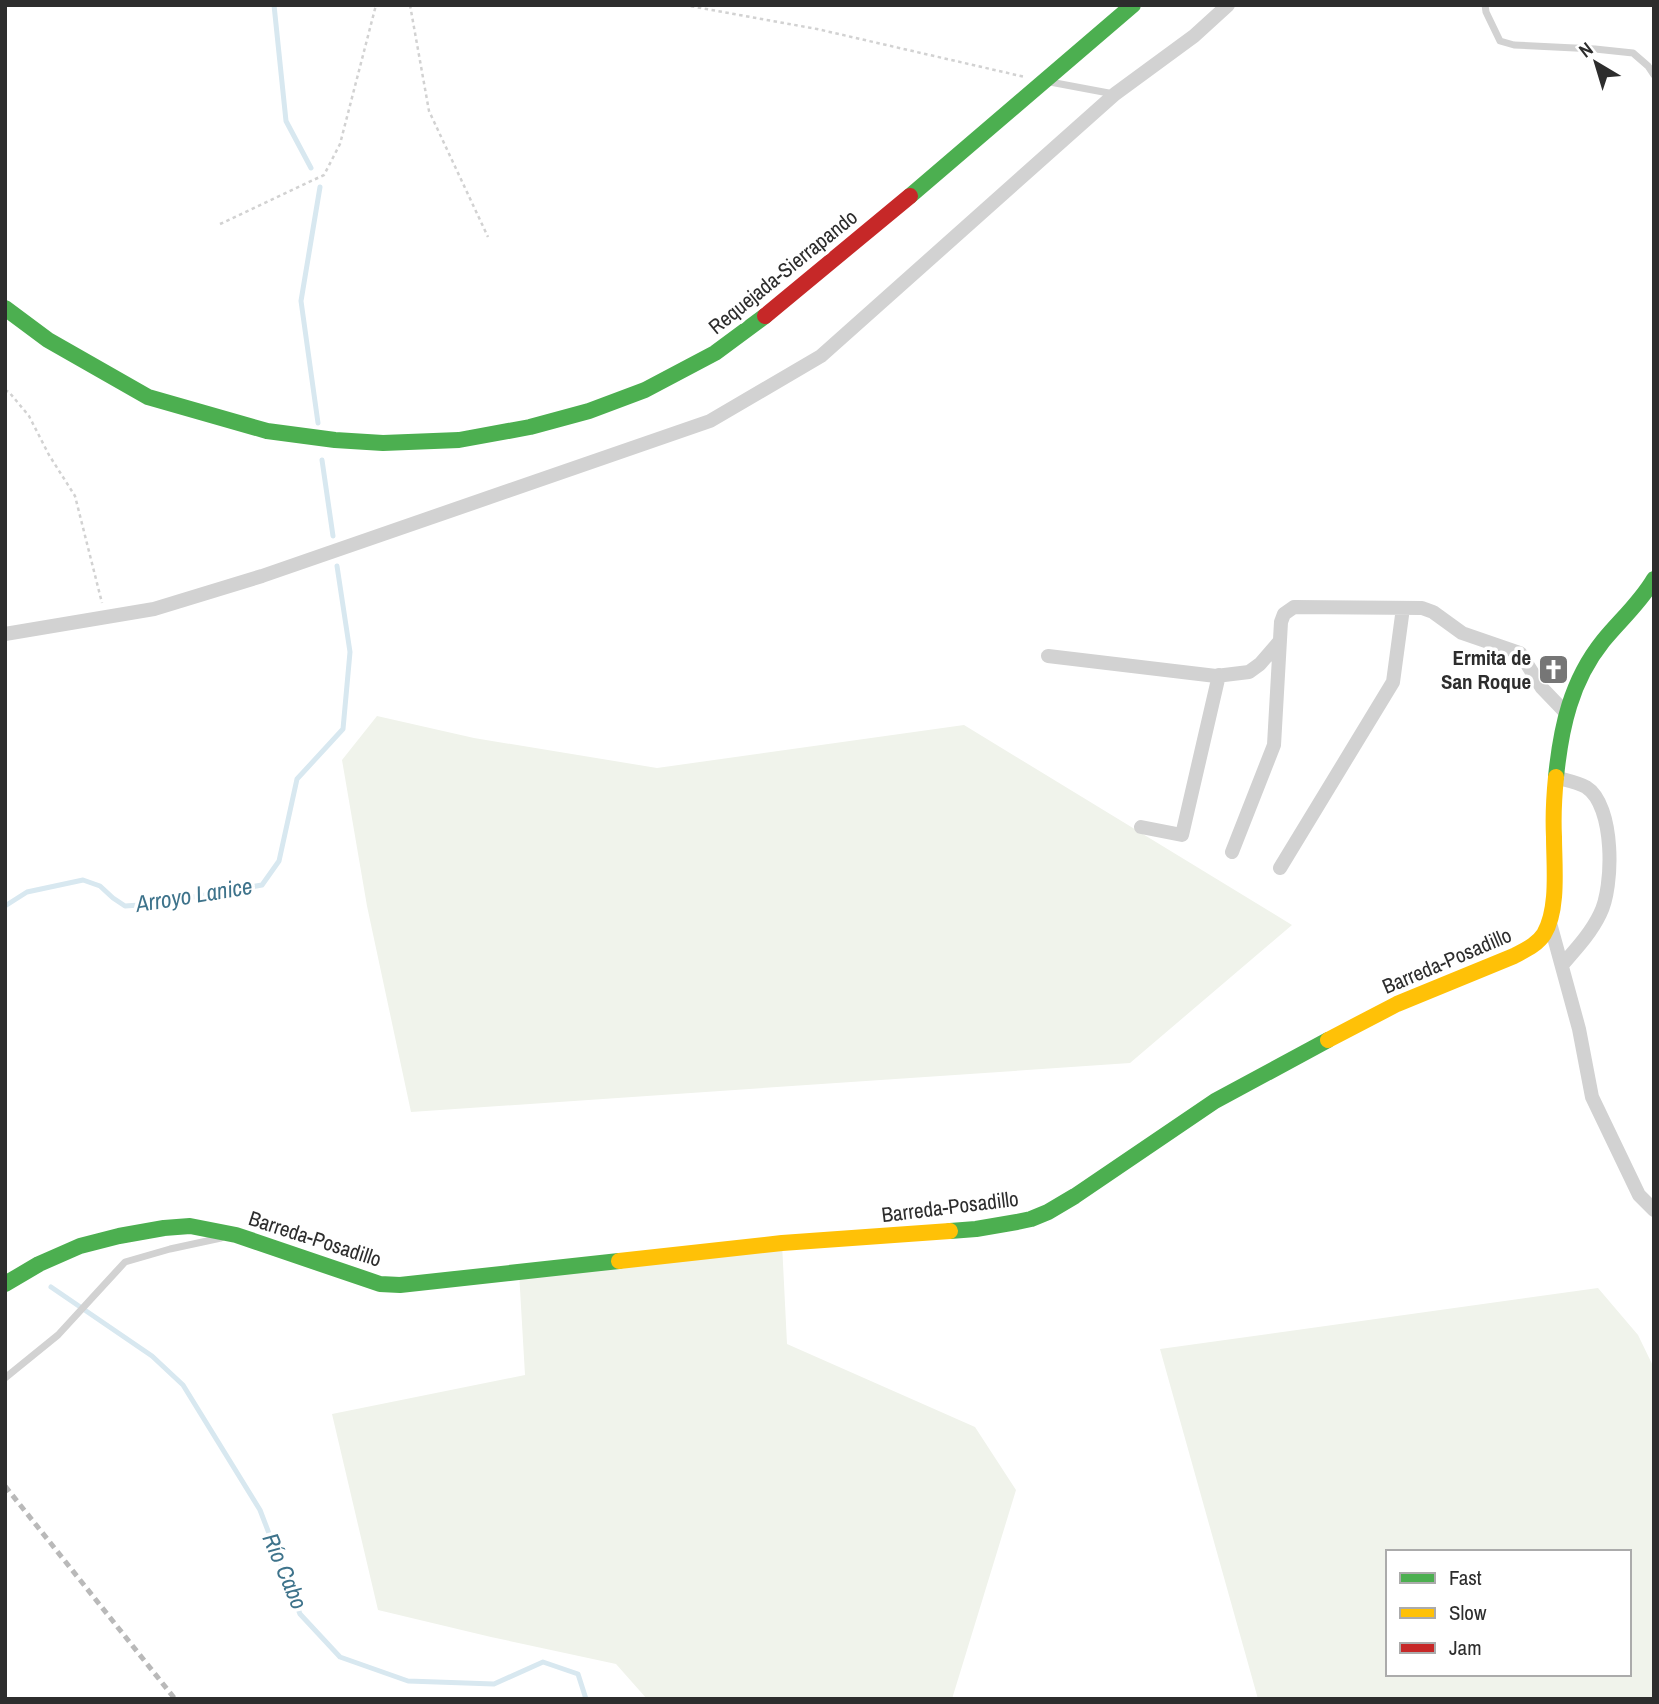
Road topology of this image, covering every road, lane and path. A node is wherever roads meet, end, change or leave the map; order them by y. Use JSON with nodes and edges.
{"nodes":[{"id":1,"x":376,"y":5,"type":"edge"},
{"id":2,"x":410,"y":5,"type":"edge"},
{"id":3,"x":684,"y":5,"type":"edge"},
{"id":4,"x":1133,"y":5,"type":"edge"},
{"id":5,"x":1228,"y":5,"type":"edge"},
{"id":6,"x":1485,"y":5,"type":"edge"},
{"id":7,"x":1654,"y":75,"type":"edge"},
{"id":8,"x":1045,"y":81,"type":"junction"},
{"id":9,"x":1115,"y":94,"type":"junction"},
{"id":10,"x":220,"y":224,"type":"dead end"},
{"id":11,"x":488,"y":237,"type":"dead end"},
{"id":12,"x":5,"y":308,"type":"edge"},
{"id":13,"x":5,"y":390,"type":"edge"},
{"id":14,"x":1654,"y":579,"type":"edge"},
{"id":15,"x":1403,"y":608,"type":"junction"},
{"id":16,"x":105,"y":616,"type":"junction"},
{"id":17,"x":5,"y":634,"type":"edge"},
{"id":18,"x":1279,"y":642,"type":"junction"},
{"id":19,"x":1048,"y":656,"type":"dead end"},
{"id":20,"x":1219,"y":675,"type":"junction"},
{"id":21,"x":1566,"y":713,"type":"junction"},
{"id":22,"x":1555,"y":777,"type":"junction"},
{"id":23,"x":1141,"y":827,"type":"dead end"},
{"id":24,"x":1232,"y":852,"type":"dead end"},
{"id":25,"x":1280,"y":868,"type":"dead end"},
{"id":26,"x":1550,"y":923,"type":"junction"},
{"id":27,"x":1562,"y":965,"type":"junction"},
{"id":28,"x":1654,"y":1210,"type":"edge"},
{"id":29,"x":236,"y":1235,"type":"junction"},
{"id":30,"x":5,"y":1284,"type":"edge"},
{"id":31,"x":5,"y":1378,"type":"edge"}],
"edges":[{"from":1,"to":10,"type":"path"},
{"from":2,"to":11,"type":"path"},
{"from":3,"to":8,"type":"path"},
{"from":4,"to":8,"type":"street","name":"Requejada-Sierrapando"},
{"from":5,"to":9,"type":"street"},
{"from":6,"to":7,"type":"lane"},
{"from":8,"to":9,"type":"lane"},
{"from":8,"to":12,"type":"street","name":"Requejada-Sierrapando"},
{"from":9,"to":16,"type":"street"},
{"from":13,"to":16,"type":"path"},
{"from":14,"to":21,"type":"street"},
{"from":15,"to":18,"type":"street"},
{"from":15,"to":21,"type":"street"},
{"from":15,"to":25,"type":"street"},
{"from":16,"to":17,"type":"street"},
{"from":18,"to":20,"type":"street"},
{"from":18,"to":24,"type":"street"},
{"from":19,"to":20,"type":"street"},
{"from":20,"to":23,"type":"street"},
{"from":21,"to":22,"type":"street"},
{"from":22,"to":26,"type":"street"},
{"from":22,"to":27,"type":"street"},
{"from":26,"to":27,"type":"street"},
{"from":26,"to":29,"type":"street","name":"Barreda-Posadillo"},
{"from":27,"to":28,"type":"street"},
{"from":29,"to":30,"type":"street","name":"Barreda-Posadillo"},
{"from":29,"to":31,"type":"lane"}]}
